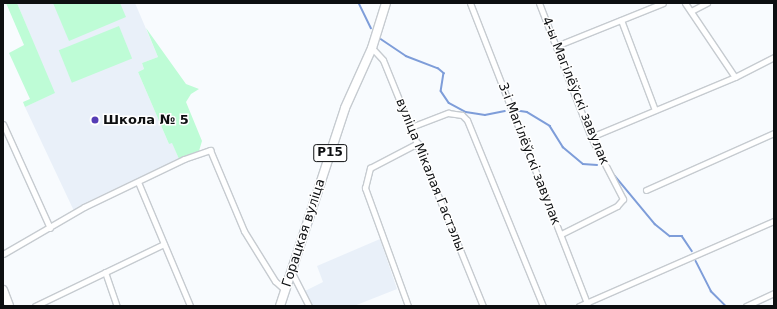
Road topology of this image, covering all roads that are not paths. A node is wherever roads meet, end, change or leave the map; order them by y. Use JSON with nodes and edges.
{"nodes":[{"id":1,"x":386,"y":3,"type":"edge"},
{"id":2,"x":470,"y":3,"type":"edge"},
{"id":3,"x":539,"y":3,"type":"edge"},
{"id":4,"x":663,"y":3,"type":"edge"},
{"id":5,"x":684,"y":3,"type":"edge"},
{"id":6,"x":707,"y":3,"type":"edge"},
{"id":7,"x":691,"y":11,"type":"junction"},
{"id":8,"x":621,"y":20,"type":"junction"},
{"id":9,"x":556,"y":46,"type":"junction"},
{"id":10,"x":372,"y":48,"type":"junction"},
{"id":11,"x":774,"y":57,"type":"edge"},
{"id":12,"x":735,"y":77,"type":"junction"},
{"id":13,"x":655,"y":110,"type":"junction"},
{"id":14,"x":3,"y":124,"type":"edge"},
{"id":15,"x":411,"y":127,"type":"junction"},
{"id":16,"x":774,"y":133,"type":"edge"},
{"id":17,"x":591,"y":137,"type":"junction"},
{"id":18,"x":418,"y":143,"type":"junction"},
{"id":19,"x":138,"y":182,"type":"junction"},
{"id":20,"x":646,"y":190,"type":"dead end"},
{"id":21,"x":774,"y":221,"type":"edge"},
{"id":22,"x":50,"y":228,"type":"junction"},
{"id":23,"x":560,"y":234,"type":"junction"},
{"id":24,"x":164,"y":244,"type":"junction"},
{"id":25,"x":3,"y":254,"type":"edge"},
{"id":26,"x":290,"y":270,"type":"junction"},
{"id":27,"x":105,"y":272,"type":"junction"},
{"id":28,"x":3,"y":290,"type":"edge"},
{"id":29,"x":285,"y":290,"type":"junction"},
{"id":30,"x":774,"y":293,"type":"edge"},
{"id":31,"x":587,"y":304,"type":"edge"},
{"id":32,"x":9,"y":306,"type":"edge"},
{"id":33,"x":35,"y":306,"type":"edge"},
{"id":34,"x":117,"y":306,"type":"edge"},
{"id":35,"x":190,"y":306,"type":"edge"},
{"id":36,"x":280,"y":306,"type":"edge"},
{"id":37,"x":309,"y":306,"type":"edge"},
{"id":38,"x":408,"y":306,"type":"edge"},
{"id":39,"x":483,"y":306,"type":"edge"},
{"id":40,"x":543,"y":306,"type":"edge"},
{"id":41,"x":579,"y":306,"type":"edge"},
{"id":42,"x":746,"y":306,"type":"edge"}],
"edges":[{"from":1,"to":10,"type":"main road","name":"Горацкая вуліца","number":"Р15"},
{"from":2,"to":23,"type":"street","name":"3-і Магілёўскі завулак"},
{"from":3,"to":9,"type":"street","name":"4-ы Магілёўскі завулак"},
{"from":4,"to":8,"type":"street"},
{"from":5,"to":7,"type":"street"},
{"from":6,"to":7,"type":"street"},
{"from":7,"to":12,"type":"street"},
{"from":8,"to":9,"type":"street"},
{"from":8,"to":13,"type":"street"},
{"from":9,"to":17,"type":"street","name":"4-ы Магілёўскі завулак"},
{"from":10,"to":15,"type":"street","name":"вуліца Мікалая Гастэлы"},
{"from":10,"to":26,"type":"main road","name":"Горацкая вуліца","number":"Р15"},
{"from":11,"to":12,"type":"street"},
{"from":12,"to":13,"type":"street"},
{"from":13,"to":17,"type":"street"},
{"from":14,"to":22,"type":"street"},
{"from":15,"to":18,"type":"street","name":"вуліца Мікалая Гастэлы"},
{"from":15,"to":40,"type":"street"},
{"from":16,"to":20,"type":"street"},
{"from":17,"to":23,"type":"street","name":"4-ы Магілёўскі завулак"},
{"from":18,"to":38,"type":"street"},
{"from":18,"to":39,"type":"street","name":"вуліца Мікалая Гастэлы"},
{"from":19,"to":22,"type":"street"},
{"from":19,"to":24,"type":"street"},
{"from":19,"to":29,"type":"street"},
{"from":21,"to":31,"type":"street"},
{"from":22,"to":25,"type":"street"},
{"from":23,"to":31,"type":"street","name":"3-і Магілёўскі завулак"},
{"from":24,"to":27,"type":"street"},
{"from":24,"to":35,"type":"street"},
{"from":26,"to":29,"type":"main road","name":"Горацкая вуліца","number":"Р15"},
{"from":26,"to":37,"type":"street"},
{"from":27,"to":33,"type":"street"},
{"from":27,"to":34,"type":"street"},
{"from":28,"to":32,"type":"main road"},
{"from":29,"to":36,"type":"main road","name":"Горацкая вуліца","number":"Р15"},
{"from":30,"to":42,"type":"street"},
{"from":31,"to":41,"type":"street"}]}
